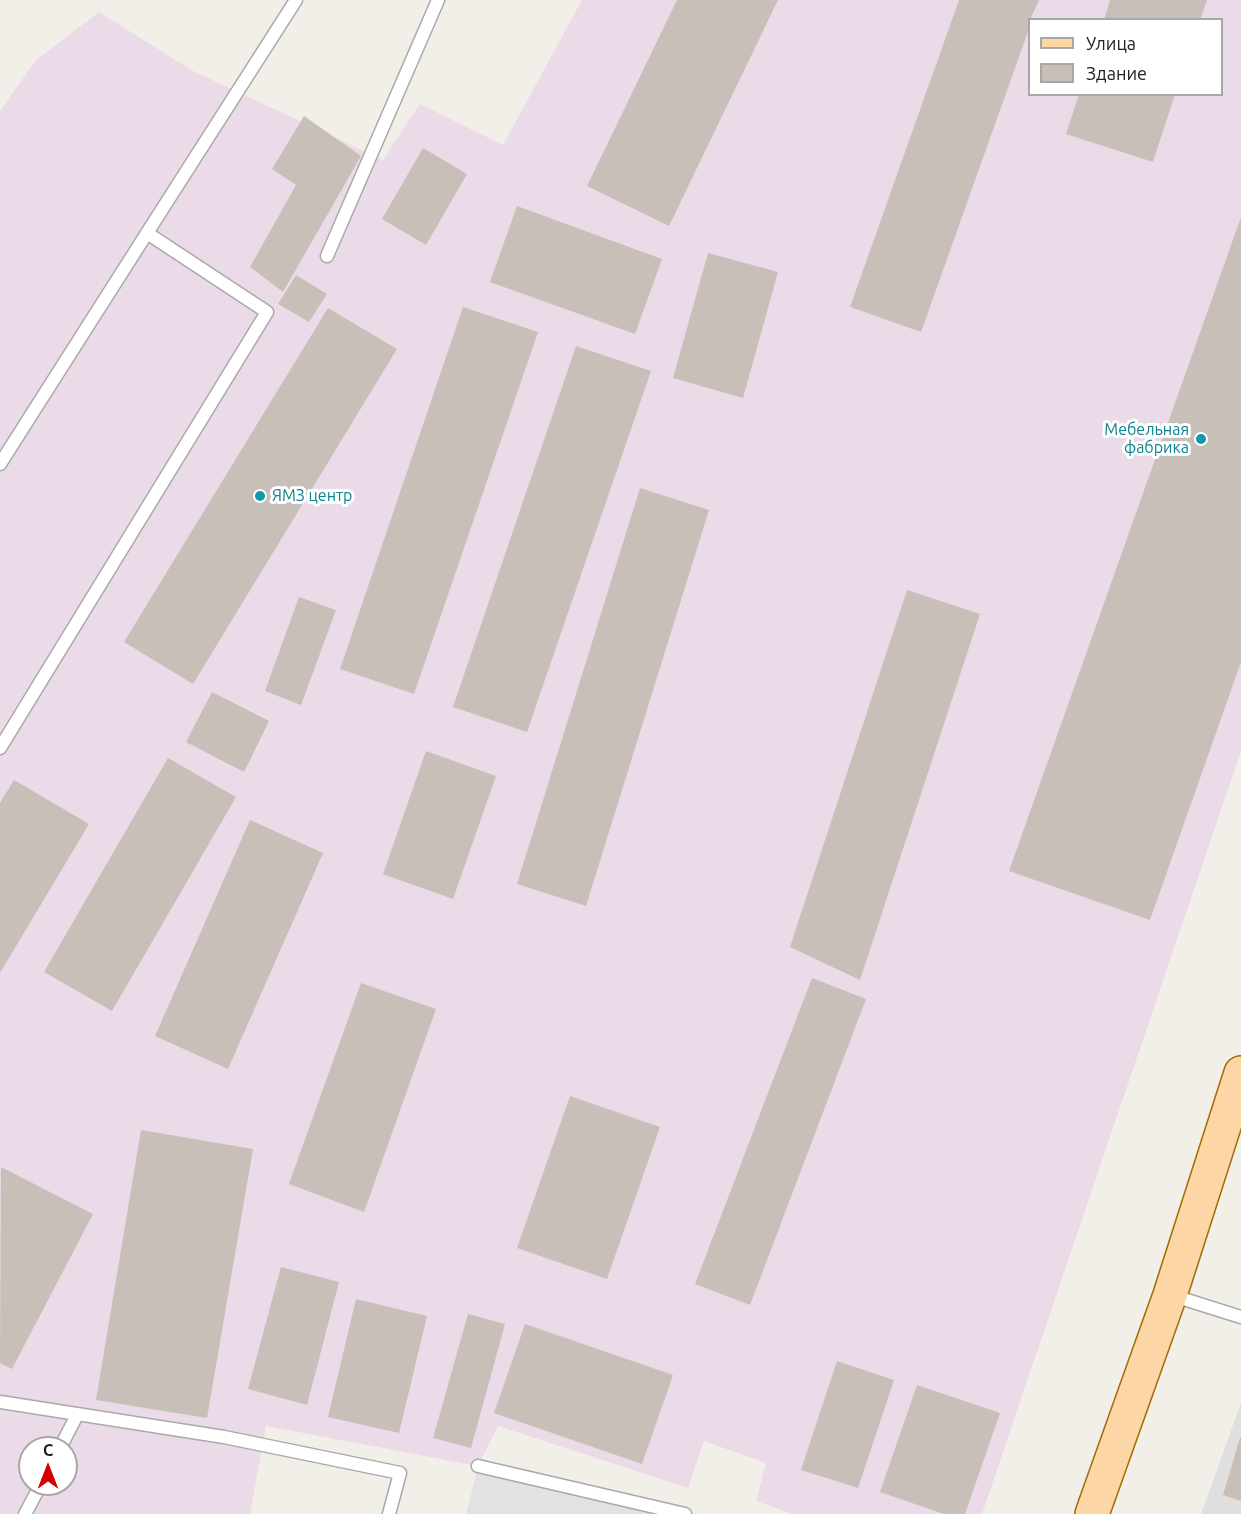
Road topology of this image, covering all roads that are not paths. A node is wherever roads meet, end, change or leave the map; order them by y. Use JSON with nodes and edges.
{"nodes":[{"id":1,"x":296,"y":0,"type":"edge"},
{"id":2,"x":438,"y":0,"type":"edge"},
{"id":3,"x":147,"y":233,"type":"junction"},
{"id":4,"x":327,"y":256,"type":"dead end"},
{"id":5,"x":0,"y":464,"type":"edge"},
{"id":6,"x":0,"y":748,"type":"edge"},
{"id":7,"x":1241,"y":1073,"type":"edge"},
{"id":8,"x":1170,"y":1295,"type":"junction"},
{"id":9,"x":1241,"y":1317,"type":"edge"},
{"id":10,"x":0,"y":1402,"type":"edge"},
{"id":11,"x":77,"y":1415,"type":"junction"},
{"id":12,"x":66,"y":1436,"type":"edge"},
{"id":13,"x":478,"y":1466,"type":"dead end"},
{"id":14,"x":35,"y":1496,"type":"edge"},
{"id":15,"x":25,"y":1514,"type":"edge"},
{"id":16,"x":388,"y":1514,"type":"edge"},
{"id":17,"x":685,"y":1514,"type":"edge"},
{"id":18,"x":1092,"y":1514,"type":"edge"}],
"edges":[{"from":1,"to":3,"type":"lane"},
{"from":2,"to":4,"type":"lane"},
{"from":3,"to":5,"type":"lane"},
{"from":3,"to":6,"type":"lane"},
{"from":7,"to":8,"type":"main road"},
{"from":8,"to":9,"type":"lane"},
{"from":8,"to":18,"type":"main road"},
{"from":10,"to":11,"type":"lane"},
{"from":11,"to":12,"type":"lane"},
{"from":11,"to":16,"type":"lane"},
{"from":13,"to":17,"type":"lane"},
{"from":14,"to":15,"type":"lane"}]}
